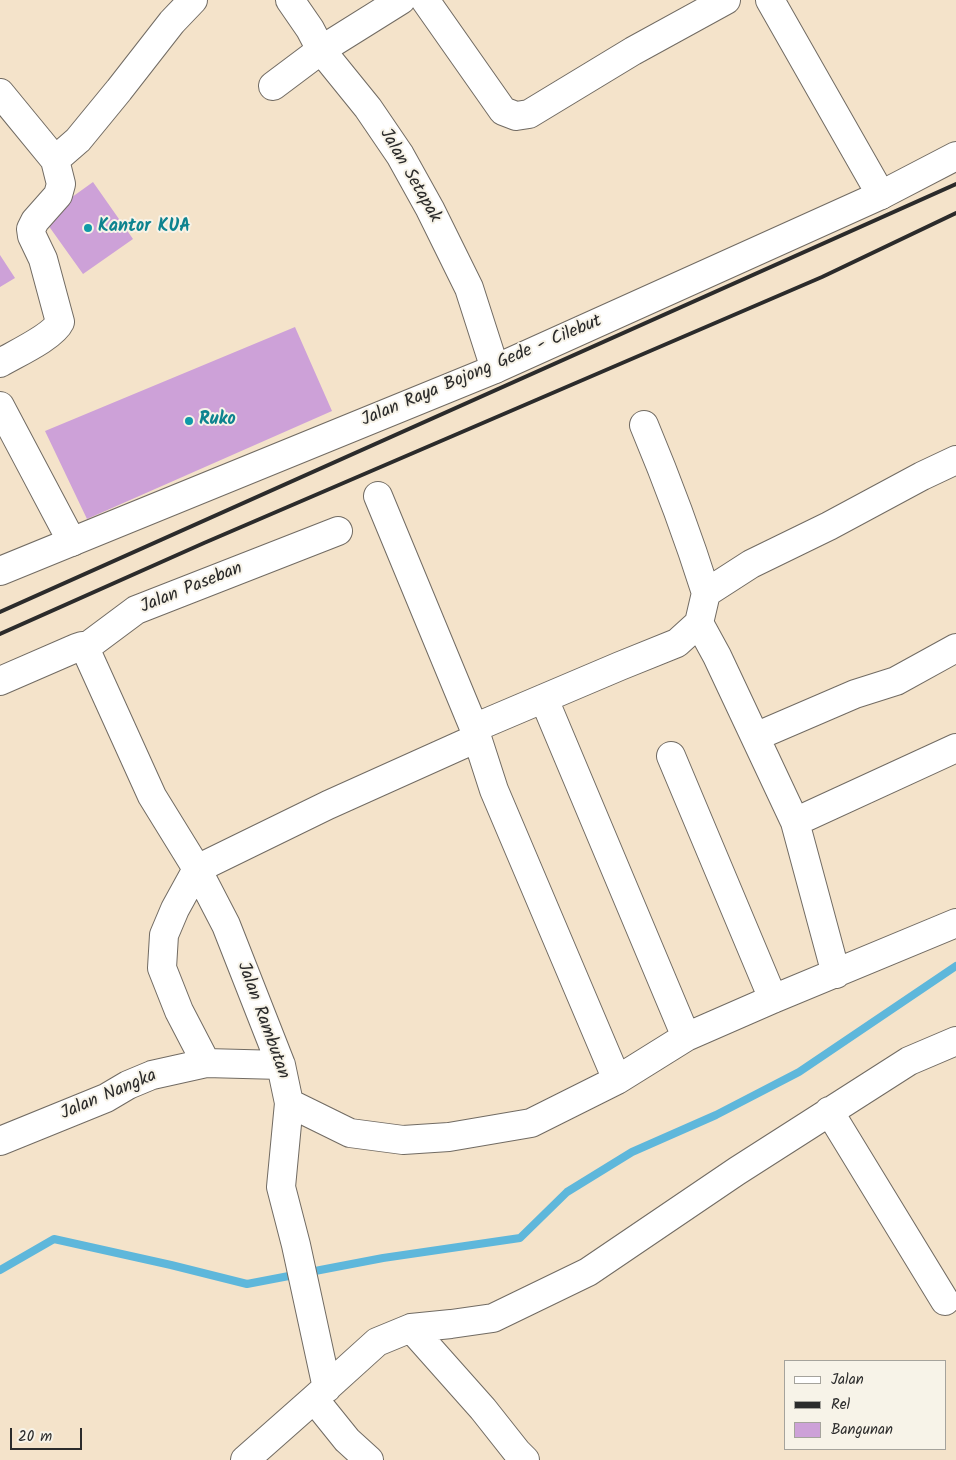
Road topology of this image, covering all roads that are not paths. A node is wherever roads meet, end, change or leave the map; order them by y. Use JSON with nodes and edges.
{"nodes":[{"id":1,"x":193,"y":0,"type":"edge"},
{"id":2,"x":290,"y":0,"type":"edge"},
{"id":3,"x":401,"y":0,"type":"edge"},
{"id":4,"x":425,"y":0,"type":"edge"},
{"id":5,"x":726,"y":0,"type":"edge"},
{"id":6,"x":770,"y":0,"type":"edge"},
{"id":7,"x":321,"y":50,"type":"junction"},
{"id":8,"x":273,"y":86,"type":"dead end"},
{"id":9,"x":0,"y":93,"type":"edge"},
{"id":10,"x":956,"y":156,"type":"edge"},
{"id":11,"x":55,"y":160,"type":"junction"},
{"id":12,"x":882,"y":195,"type":"junction"},
{"id":13,"x":0,"y":363,"type":"edge"},
{"id":14,"x":495,"y":369,"type":"junction"},
{"id":15,"x":0,"y":406,"type":"edge"},
{"id":16,"x":644,"y":425,"type":"dead end"},
{"id":17,"x":956,"y":460,"type":"edge"},
{"id":18,"x":378,"y":496,"type":"dead end"},
{"id":19,"x":338,"y":531,"type":"dead end"},
{"id":20,"x":72,"y":542,"type":"junction"},
{"id":21,"x":0,"y":571,"type":"edge"},
{"id":22,"x":706,"y":593,"type":"junction"},
{"id":23,"x":699,"y":623,"type":"junction"},
{"id":24,"x":85,"y":648,"type":"junction"},
{"id":25,"x":956,"y":648,"type":"edge"},
{"id":26,"x":0,"y":681,"type":"edge"},
{"id":27,"x":544,"y":699,"type":"junction"},
{"id":28,"x":476,"y":733,"type":"junction"},
{"id":29,"x":755,"y":738,"type":"junction"},
{"id":30,"x":956,"y":748,"type":"edge"},
{"id":31,"x":671,"y":756,"type":"dead end"},
{"id":32,"x":795,"y":822,"type":"junction"},
{"id":33,"x":197,"y":869,"type":"junction"},
{"id":34,"x":956,"y":923,"type":"edge"},
{"id":35,"x":836,"y":974,"type":"junction"},
{"id":36,"x":773,"y":999,"type":"junction"},
{"id":37,"x":686,"y":1038,"type":"junction"},
{"id":38,"x":956,"y":1041,"type":"edge"},
{"id":39,"x":206,"y":1063,"type":"junction"},
{"id":40,"x":281,"y":1065,"type":"junction"},
{"id":41,"x":618,"y":1080,"type":"junction"},
{"id":42,"x":288,"y":1103,"type":"junction"},
{"id":43,"x":829,"y":1112,"type":"junction"},
{"id":44,"x":0,"y":1141,"type":"edge"},
{"id":45,"x":945,"y":1301,"type":"dead end"},
{"id":46,"x":411,"y":1328,"type":"junction"},
{"id":47,"x":320,"y":1393,"type":"junction"},
{"id":48,"x":245,"y":1460,"type":"edge"},
{"id":49,"x":369,"y":1460,"type":"edge"},
{"id":50,"x":525,"y":1460,"type":"edge"}],
"edges":[{"from":1,"to":11,"type":"street"},
{"from":2,"to":7,"type":"street","name":"Jalan Setapak"},
{"from":3,"to":7,"type":"street"},
{"from":4,"to":5,"type":"street"},
{"from":6,"to":12,"type":"street"},
{"from":7,"to":8,"type":"street"},
{"from":7,"to":14,"type":"street","name":"Jalan Setapak"},
{"from":9,"to":11,"type":"street"},
{"from":10,"to":12,"type":"street","name":"Jalan Raya Bojong Gede - Cilebut"},
{"from":11,"to":13,"type":"street"},
{"from":12,"to":14,"type":"street","name":"Jalan Raya Bojong Gede - Cilebut"},
{"from":14,"to":20,"type":"street","name":"Jalan Raya Bojong Gede - Cilebut"},
{"from":15,"to":20,"type":"street"},
{"from":16,"to":22,"type":"street"},
{"from":17,"to":22,"type":"street"},
{"from":18,"to":28,"type":"street"},
{"from":19,"to":24,"type":"street","name":"Jalan Paseban"},
{"from":20,"to":21,"type":"street","name":"Jalan Raya Bojong Gede - Cilebut"},
{"from":22,"to":23,"type":"street"},
{"from":23,"to":27,"type":"street"},
{"from":23,"to":29,"type":"street"},
{"from":24,"to":26,"type":"street","name":"Jalan Paseban"},
{"from":24,"to":33,"type":"street","name":"Jalan Rambutan"},
{"from":25,"to":29,"type":"street"},
{"from":27,"to":28,"type":"street"},
{"from":27,"to":37,"type":"street"},
{"from":28,"to":33,"type":"street"},
{"from":28,"to":41,"type":"street"},
{"from":29,"to":32,"type":"street"},
{"from":30,"to":32,"type":"street"},
{"from":31,"to":36,"type":"street"},
{"from":32,"to":35,"type":"street"},
{"from":33,"to":39,"type":"street"},
{"from":33,"to":40,"type":"street","name":"Jalan Rambutan"},
{"from":34,"to":35,"type":"street"},
{"from":35,"to":36,"type":"street"},
{"from":36,"to":37,"type":"street"},
{"from":37,"to":41,"type":"street"},
{"from":38,"to":43,"type":"street"},
{"from":39,"to":40,"type":"street","name":"Jalan Nangka"},
{"from":39,"to":44,"type":"street","name":"Jalan Nangka"},
{"from":40,"to":42,"type":"street","name":"Jalan Rambutan"},
{"from":41,"to":42,"type":"street"},
{"from":42,"to":47,"type":"street","name":"Jalan Rambutan"},
{"from":43,"to":45,"type":"street"},
{"from":43,"to":46,"type":"street"},
{"from":46,"to":47,"type":"street"},
{"from":46,"to":50,"type":"street"},
{"from":47,"to":48,"type":"street"},
{"from":47,"to":49,"type":"street"}]}
